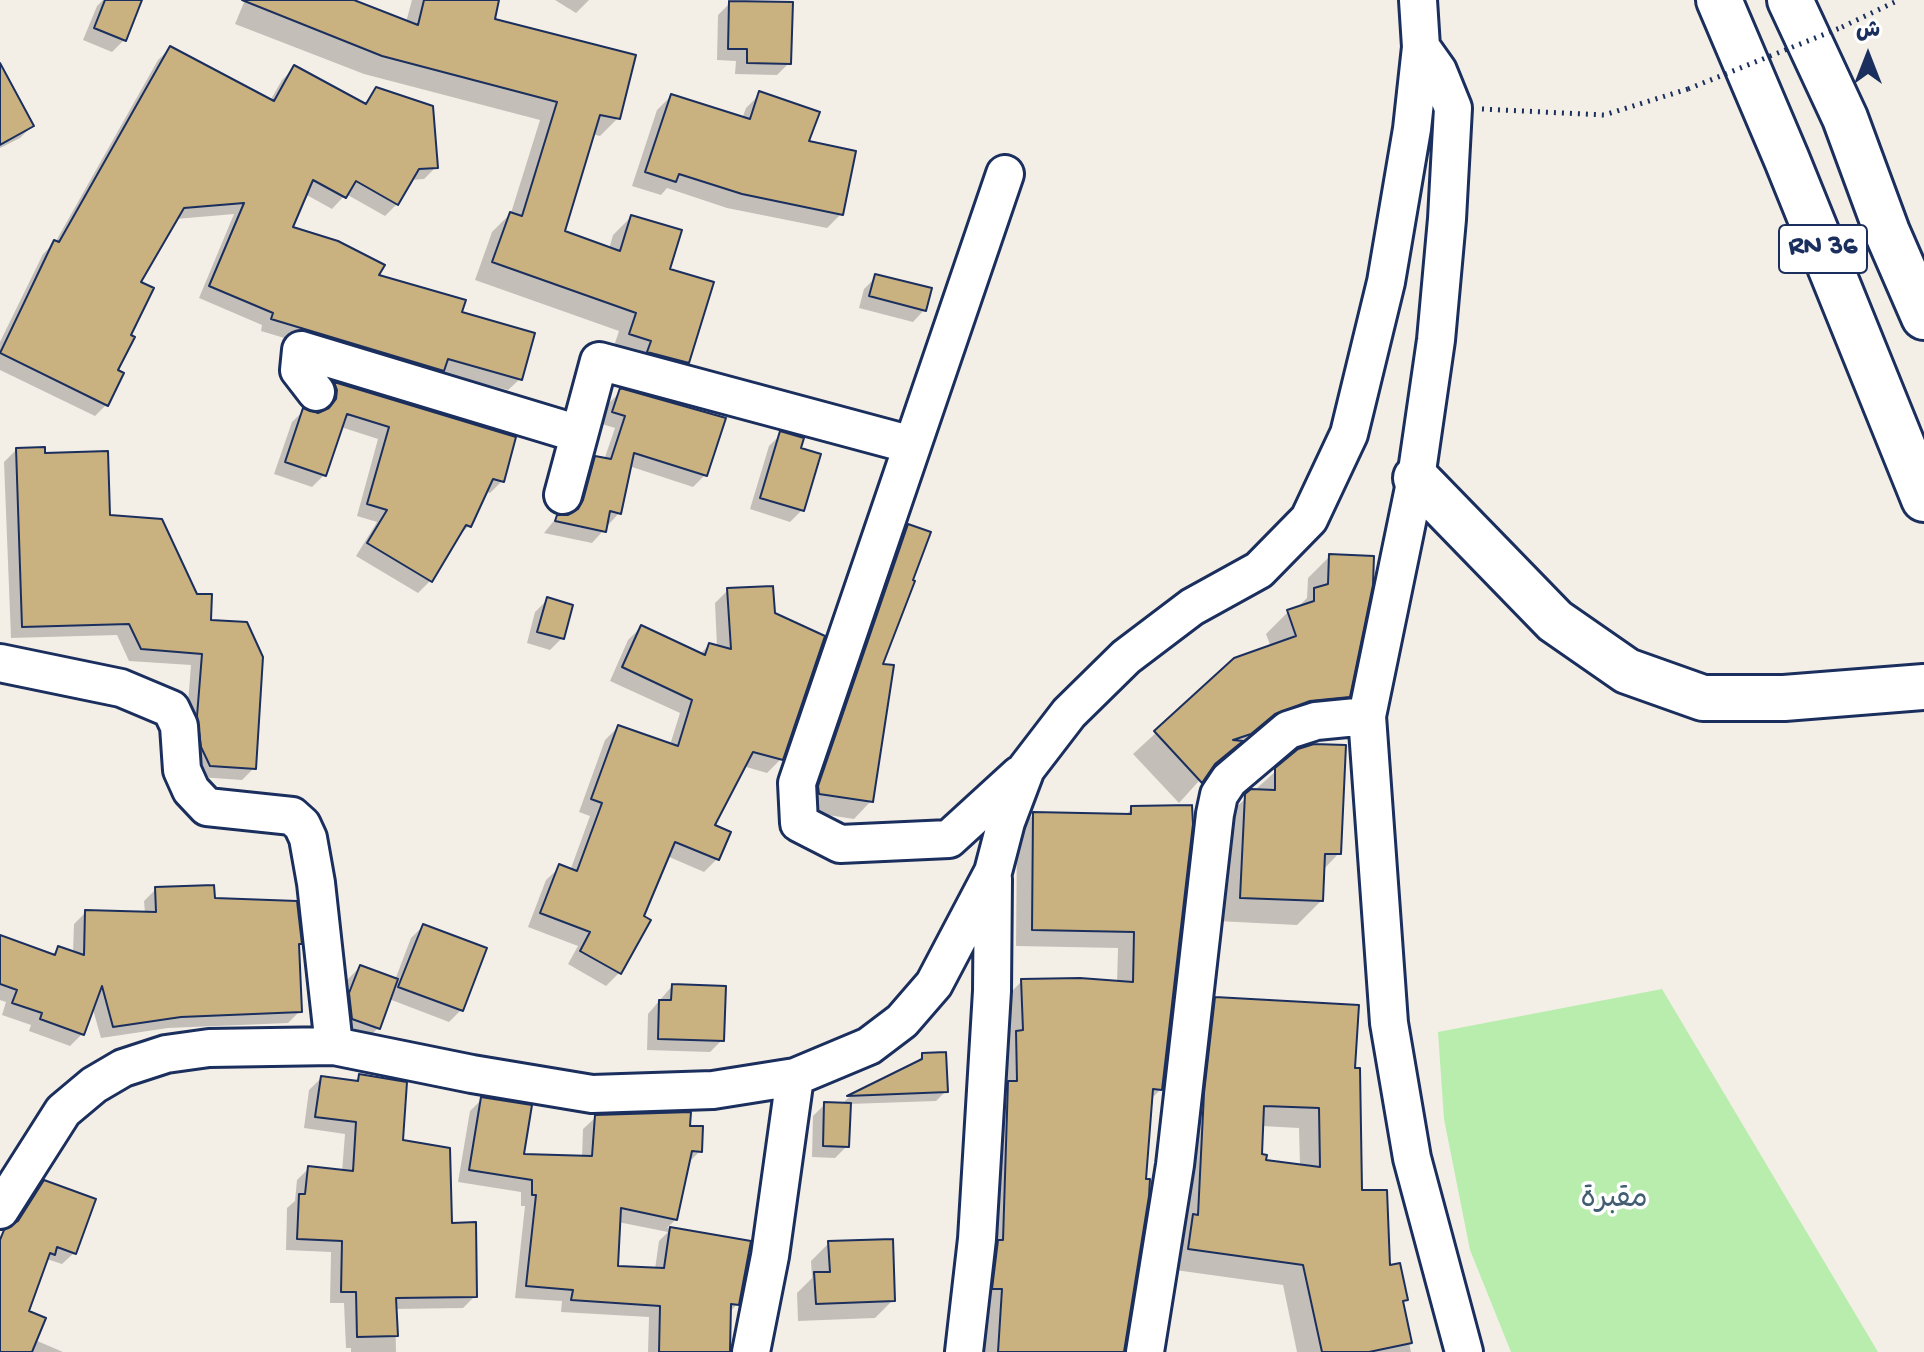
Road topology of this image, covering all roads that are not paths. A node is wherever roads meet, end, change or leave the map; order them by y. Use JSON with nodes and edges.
{"nodes":[{"id":1,"x":1418,"y":0,"type":"edge"},
{"id":2,"x":1719,"y":0,"type":"edge"},
{"id":3,"x":1790,"y":0,"type":"edge"},
{"id":4,"x":1421,"y":47,"type":"junction"},
{"id":5,"x":1005,"y":174,"type":"dead end"},
{"id":6,"x":1887,"y":232,"type":"junction"},
{"id":7,"x":1924,"y":285,"type":"edge"},
{"id":8,"x":1924,"y":317,"type":"edge"},
{"id":9,"x":316,"y":392,"type":"dead end"},
{"id":10,"x":579,"y":434,"type":"junction"},
{"id":11,"x":912,"y":445,"type":"junction"},
{"id":12,"x":1416,"y":478,"type":"junction"},
{"id":13,"x":563,"y":495,"type":"dead end"},
{"id":14,"x":1924,"y":499,"type":"edge"},
{"id":15,"x":0,"y":663,"type":"edge"},
{"id":16,"x":1918,"y":688,"type":"edge"},
{"id":17,"x":1367,"y":716,"type":"junction"},
{"id":18,"x":1026,"y":769,"type":"junction"},
{"id":19,"x":993,"y":872,"type":"junction"},
{"id":20,"x":334,"y":1046,"type":"junction"},
{"id":21,"x":795,"y":1077,"type":"junction"},
{"id":22,"x":0,"y":1210,"type":"edge"},
{"id":23,"x":751,"y":1352,"type":"edge"},
{"id":24,"x":964,"y":1352,"type":"edge"},
{"id":25,"x":1145,"y":1352,"type":"edge"},
{"id":26,"x":1464,"y":1352,"type":"edge"}],
"edges":[{"from":1,"to":4,"type":"street"},
{"from":2,"to":14,"type":"highway","number":"RN 36"},
{"from":3,"to":6,"type":"highway"},
{"from":4,"to":12,"type":"street"},
{"from":4,"to":18,"type":"street"},
{"from":5,"to":11,"type":"street"},
{"from":6,"to":7,"type":"highway"},
{"from":6,"to":8,"type":"highway"},
{"from":9,"to":10,"type":"street"},
{"from":10,"to":11,"type":"street"},
{"from":10,"to":13,"type":"street"},
{"from":11,"to":18,"type":"street"},
{"from":12,"to":16,"type":"highway"},
{"from":12,"to":17,"type":"street"},
{"from":15,"to":20,"type":"street"},
{"from":17,"to":25,"type":"street"},
{"from":17,"to":26,"type":"street"},
{"from":18,"to":19,"type":"street"},
{"from":19,"to":21,"type":"street"},
{"from":19,"to":24,"type":"street"},
{"from":20,"to":21,"type":"street"},
{"from":20,"to":22,"type":"street"},
{"from":21,"to":23,"type":"street"}]}
